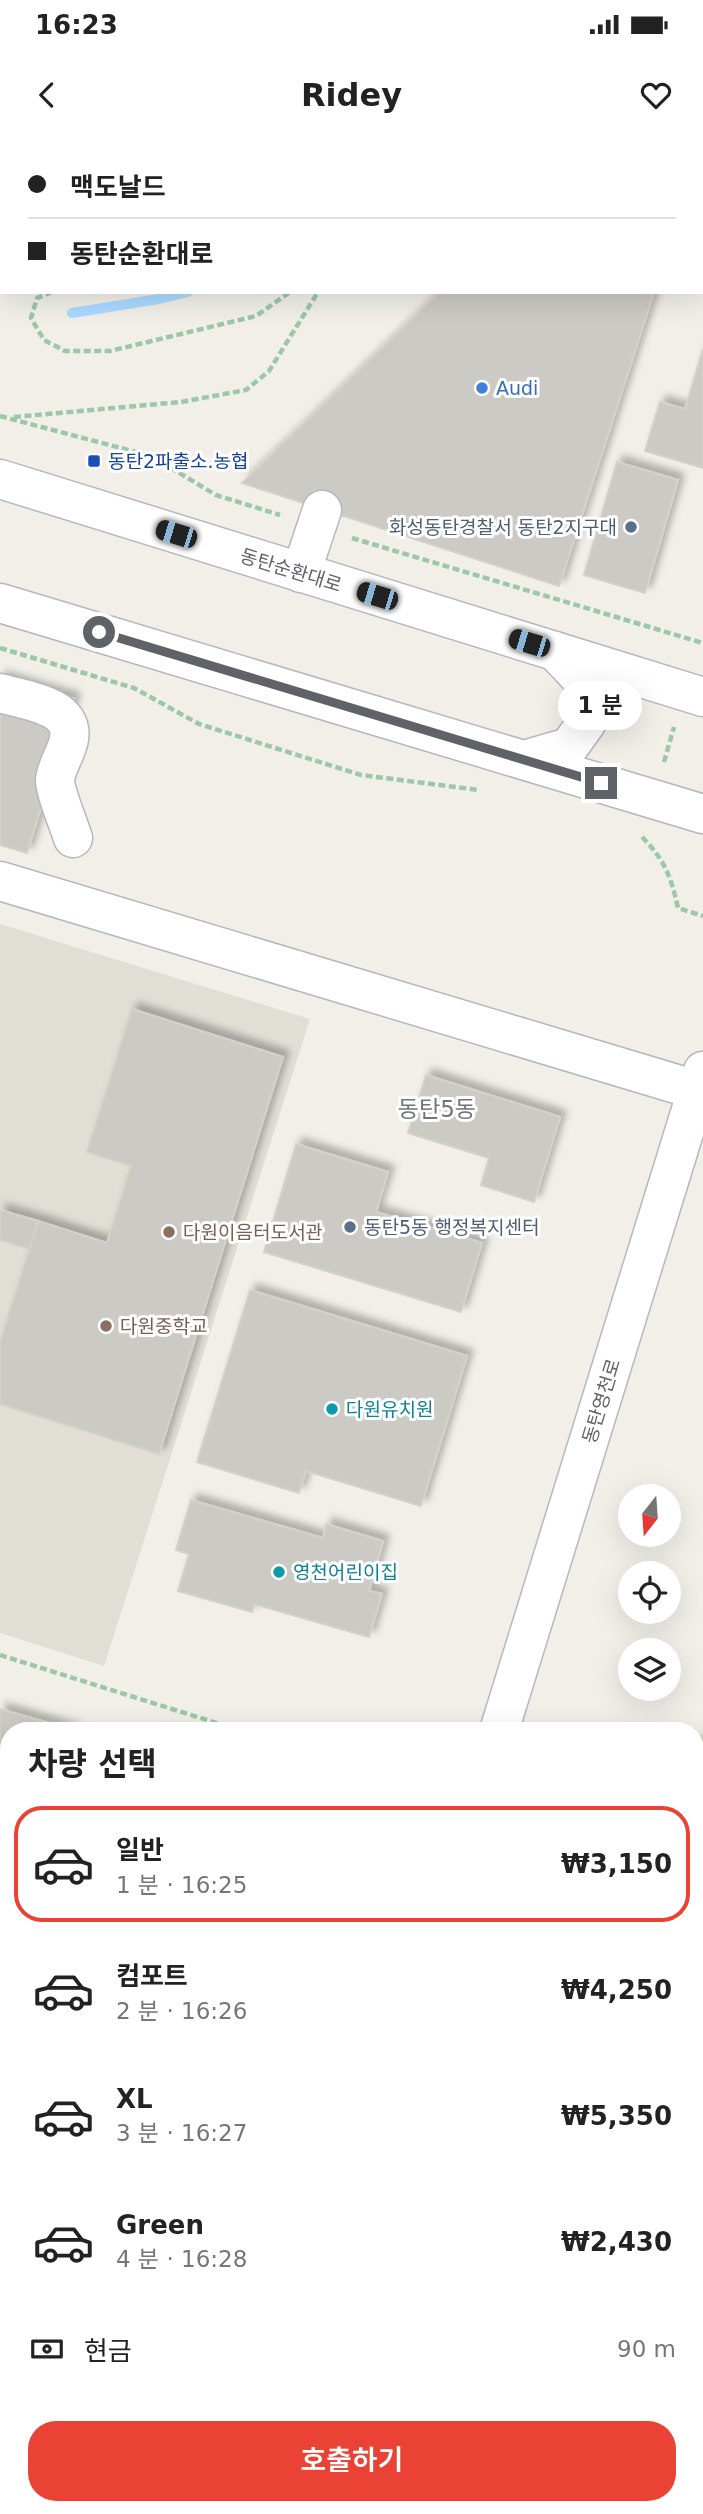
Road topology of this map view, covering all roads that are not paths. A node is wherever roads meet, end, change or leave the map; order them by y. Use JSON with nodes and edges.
{"nodes":[{"id":1,"x":0,"y":479,"type":"edge"},
{"id":2,"x":322,"y":510,"type":"dead end"},
{"id":3,"x":301,"y":573,"type":"junction"},
{"id":4,"x":0,"y":603,"type":"edge"},
{"id":5,"x":555,"y":651,"type":"junction"},
{"id":6,"x":0,"y":693,"type":"edge"},
{"id":7,"x":694,"y":694,"type":"edge"},
{"id":8,"x":524,"y":760,"type":"junction"},
{"id":9,"x":703,"y":814,"type":"edge"},
{"id":10,"x":0,"y":854,"type":"edge"},
{"id":11,"x":0,"y":881,"type":"edge"},
{"id":12,"x":701,"y":1085,"type":"edge"},
{"id":13,"x":502,"y":1722,"type":"edge"}],
"edges":[{"from":1,"to":3,"type":"street","name":"동탄순환대로"},
{"from":2,"to":3,"type":"street"},
{"from":3,"to":5,"type":"street","name":"동탄순환대로"},
{"from":4,"to":8,"type":"street"},
{"from":5,"to":7,"type":"street","name":"동탄순환대로"},
{"from":5,"to":8,"type":"street"},
{"from":6,"to":10,"type":"street"},
{"from":8,"to":9,"type":"street"},
{"from":11,"to":12,"type":"street"},
{"from":12,"to":13,"type":"street","name":"동탄영천로"}]}
